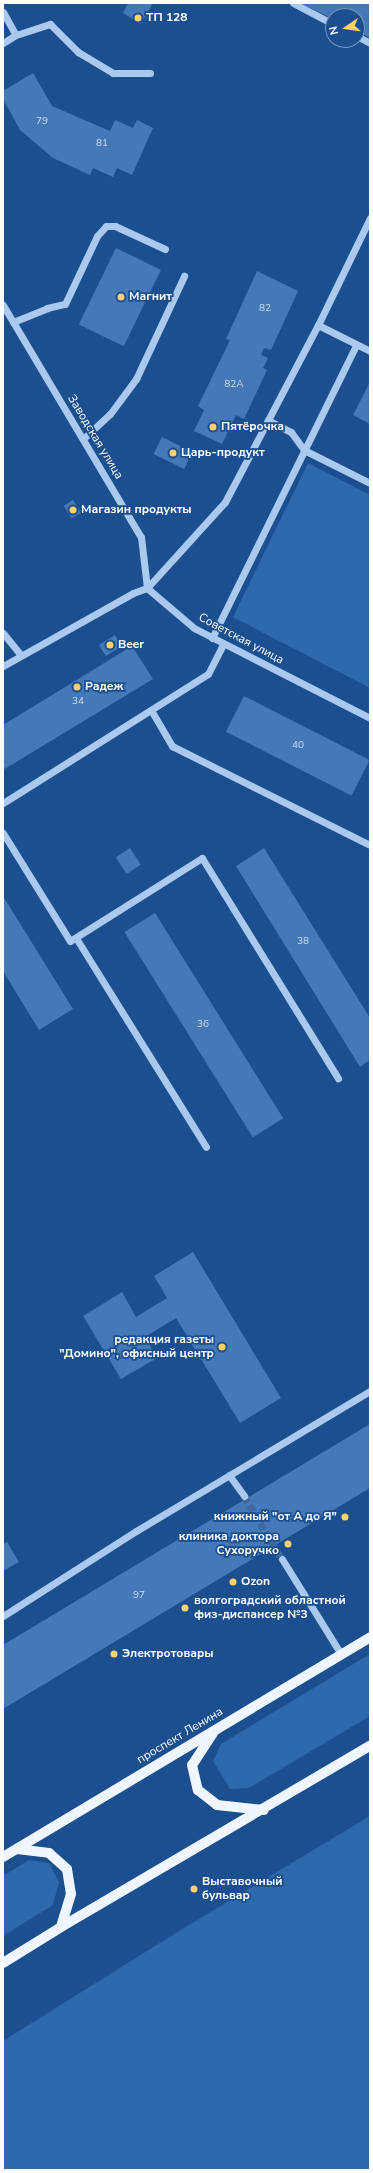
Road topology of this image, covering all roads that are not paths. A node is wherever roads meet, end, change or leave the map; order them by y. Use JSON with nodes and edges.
{"nodes":[{"id":1,"x":293,"y":3,"type":"edge"},
{"id":2,"x":3,"y":12,"type":"edge"},
{"id":3,"x":325,"y":20,"type":"edge"},
{"id":4,"x":16,"y":35,"type":"junction"},
{"id":5,"x":3,"y":43,"type":"edge"},
{"id":6,"x":150,"y":73,"type":"dead end"},
{"id":7,"x":370,"y":218,"type":"edge"},
{"id":8,"x":165,"y":249,"type":"dead end"},
{"id":9,"x":184,"y":276,"type":"dead end"},
{"id":10,"x":3,"y":305,"type":"edge"},
{"id":11,"x":13,"y":322,"type":"junction"},
{"id":12,"x":318,"y":325,"type":"junction"},
{"id":13,"x":356,"y":345,"type":"junction"},
{"id":14,"x":370,"y":352,"type":"edge"},
{"id":15,"x":268,"y":420,"type":"junction"},
{"id":16,"x":83,"y":439,"type":"junction"},
{"id":17,"x":304,"y":450,"type":"junction"},
{"id":18,"x":370,"y":483,"type":"edge"},
{"id":19,"x":147,"y":588,"type":"junction"},
{"id":20,"x":3,"y":633,"type":"edge"},
{"id":21,"x":212,"y":638,"type":"junction"},
{"id":22,"x":223,"y":644,"type":"junction"},
{"id":23,"x":21,"y":656,"type":"junction"},
{"id":24,"x":3,"y":666,"type":"edge"},
{"id":25,"x":151,"y":710,"type":"junction"},
{"id":26,"x":370,"y":718,"type":"edge"},
{"id":27,"x":3,"y":803,"type":"edge"},
{"id":28,"x":3,"y":833,"type":"edge"},
{"id":29,"x":370,"y":845,"type":"edge"},
{"id":30,"x":76,"y":938,"type":"junction"},
{"id":31,"x":338,"y":1078,"type":"dead end"},
{"id":32,"x":206,"y":1147,"type":"dead end"},
{"id":33,"x":370,"y":1391,"type":"edge"},
{"id":34,"x":229,"y":1475,"type":"junction"},
{"id":35,"x":244,"y":1496,"type":"tunnel mouth"},
{"id":36,"x":282,"y":1559,"type":"tunnel mouth"},
{"id":37,"x":3,"y":1616,"type":"edge"},
{"id":38,"x":370,"y":1637,"type":"edge"},
{"id":39,"x":341,"y":1654,"type":"junction"},
{"id":40,"x":215,"y":1730,"type":"junction"},
{"id":41,"x":370,"y":1746,"type":"edge"},
{"id":42,"x":264,"y":1810,"type":"junction"},
{"id":43,"x":17,"y":1849,"type":"junction"},
{"id":44,"x":3,"y":1857,"type":"edge"},
{"id":45,"x":61,"y":1927,"type":"junction"},
{"id":46,"x":3,"y":1963,"type":"edge"}],
"edges":[{"from":1,"to":3,"type":"street"},
{"from":2,"to":4,"type":"street"},
{"from":4,"to":5,"type":"street"},
{"from":4,"to":6,"type":"street"},
{"from":7,"to":12,"type":"street"},
{"from":8,"to":11,"type":"street"},
{"from":9,"to":16,"type":"street"},
{"from":10,"to":11,"type":"street","name":"Заводская улица"},
{"from":11,"to":16,"type":"street","name":"Заводская улица"},
{"from":12,"to":13,"type":"street"},
{"from":12,"to":15,"type":"street"},
{"from":13,"to":14,"type":"street"},
{"from":13,"to":17,"type":"street"},
{"from":15,"to":17,"type":"street"},
{"from":15,"to":19,"type":"street"},
{"from":16,"to":19,"type":"street","name":"Заводская улица"},
{"from":17,"to":18,"type":"street"},
{"from":17,"to":21,"type":"street"},
{"from":19,"to":21,"type":"street","name":"Советская улица"},
{"from":19,"to":23,"type":"street"},
{"from":20,"to":23,"type":"street"},
{"from":21,"to":22,"type":"street","name":"Советская улица"},
{"from":22,"to":25,"type":"street"},
{"from":22,"to":26,"type":"street","name":"Советская улица"},
{"from":23,"to":24,"type":"street"},
{"from":25,"to":27,"type":"street"},
{"from":25,"to":29,"type":"street"},
{"from":28,"to":30,"type":"street"},
{"from":30,"to":31,"type":"street"},
{"from":30,"to":32,"type":"street"},
{"from":33,"to":34,"type":"street"},
{"from":34,"to":35,"type":"street"},
{"from":34,"to":37,"type":"street"},
{"from":36,"to":39,"type":"street"},
{"from":38,"to":39,"type":"main road","name":"проспект Ленина"},
{"from":39,"to":40,"type":"main road","name":"проспект Ленина"},
{"from":40,"to":42,"type":"main road"},
{"from":40,"to":43,"type":"main road","name":"проспект Ленина"},
{"from":41,"to":42,"type":"main road"},
{"from":42,"to":45,"type":"main road"},
{"from":43,"to":44,"type":"main road","name":"проспект Ленина"},
{"from":43,"to":45,"type":"main road"},
{"from":45,"to":46,"type":"main road"}]}
